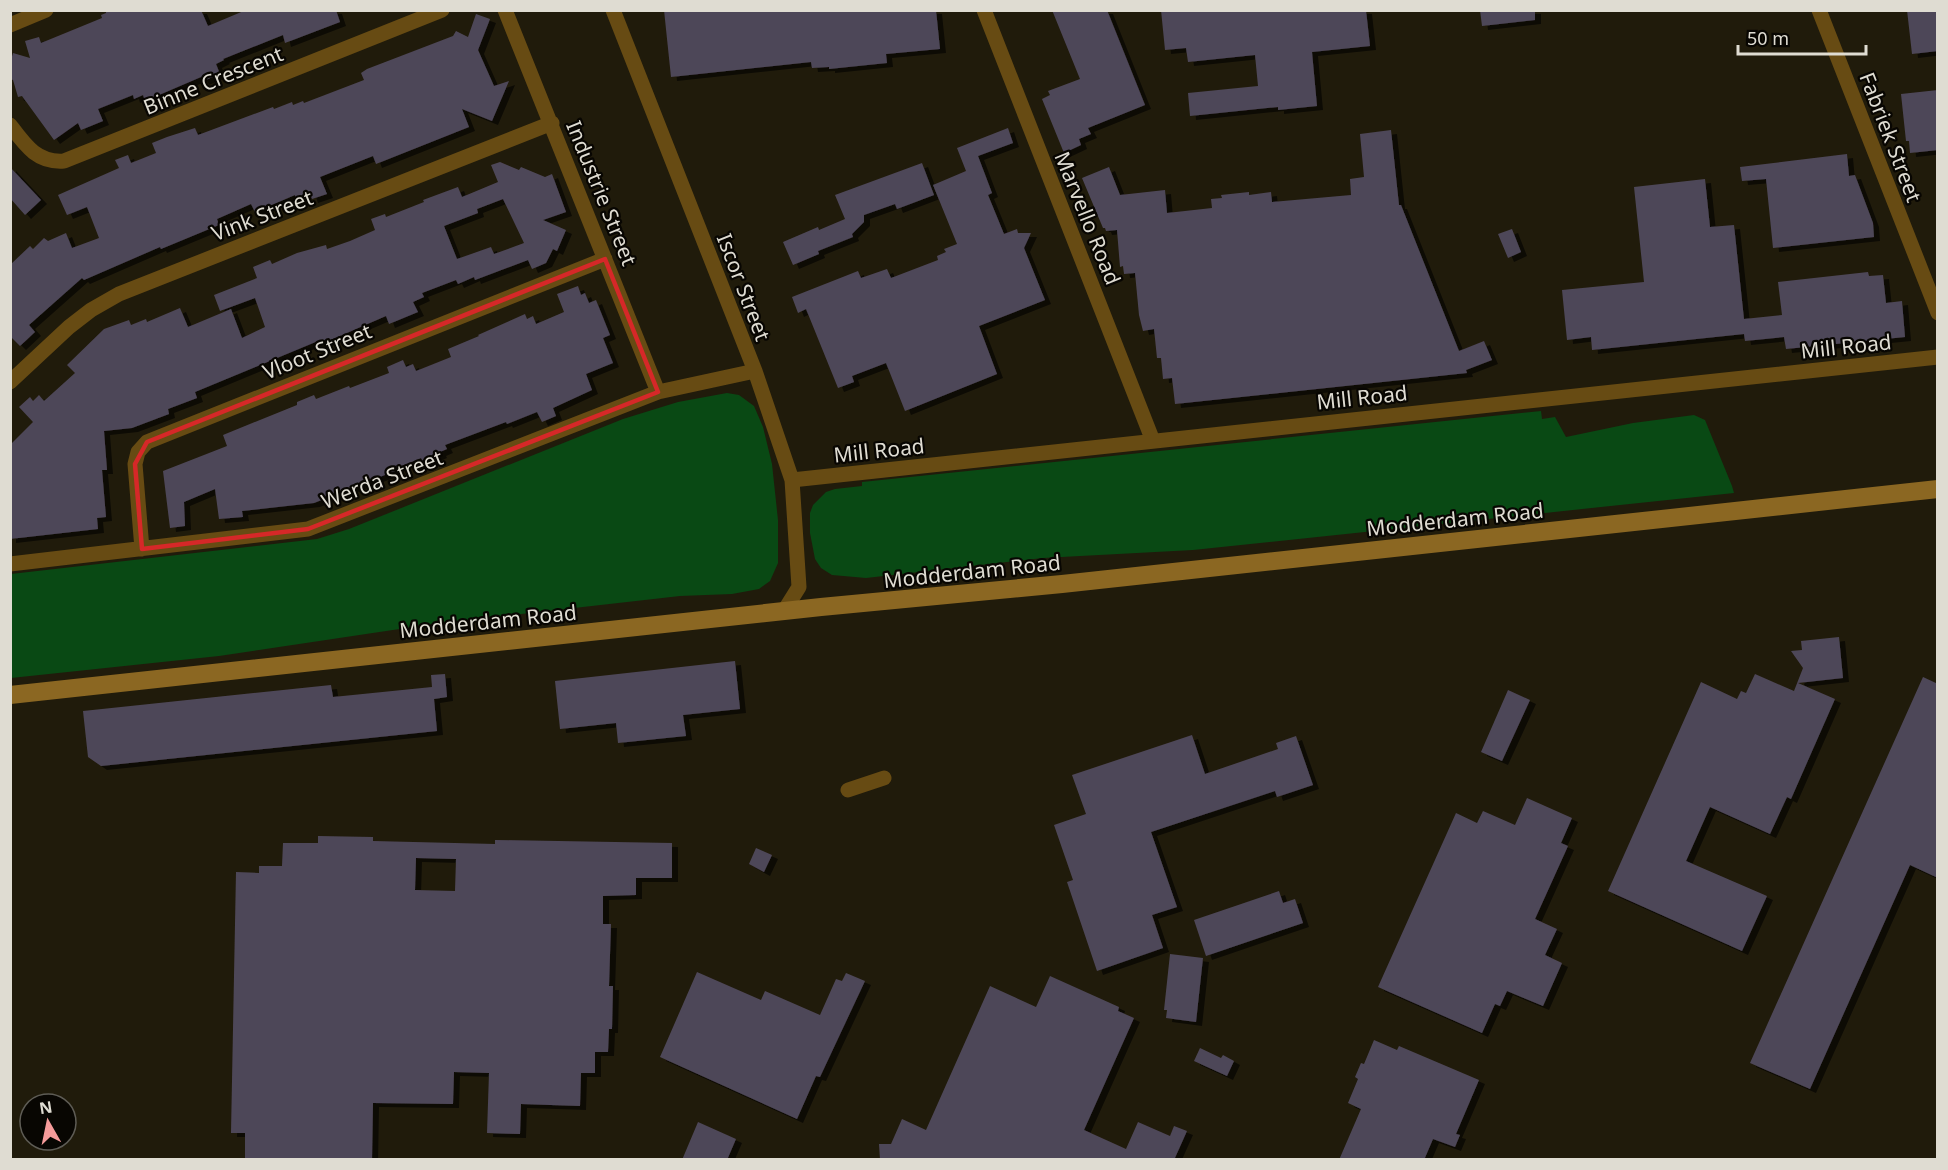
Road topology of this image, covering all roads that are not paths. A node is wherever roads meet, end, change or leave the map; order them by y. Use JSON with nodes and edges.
{"nodes":[{"id":1,"x":46,"y":10,"type":"edge"},
{"id":2,"x":442,"y":10,"type":"edge"},
{"id":3,"x":505,"y":10,"type":"edge"},
{"id":4,"x":613,"y":10,"type":"edge"},
{"id":5,"x":984,"y":10,"type":"edge"},
{"id":6,"x":1819,"y":10,"type":"edge"},
{"id":7,"x":10,"y":25,"type":"edge"},
{"id":8,"x":552,"y":123,"type":"junction"},
{"id":9,"x":10,"y":125,"type":"edge"},
{"id":10,"x":605,"y":259,"type":"junction"},
{"id":11,"x":1938,"y":313,"type":"edge"},
{"id":12,"x":1938,"y":357,"type":"edge"},
{"id":13,"x":755,"y":371,"type":"junction"},
{"id":14,"x":10,"y":382,"type":"edge"},
{"id":15,"x":658,"y":392,"type":"junction"},
{"id":16,"x":1153,"y":441,"type":"junction"},
{"id":17,"x":792,"y":480,"type":"junction"},
{"id":18,"x":1938,"y":489,"type":"edge"},
{"id":19,"x":142,"y":549,"type":"junction"},
{"id":20,"x":10,"y":564,"type":"edge"},
{"id":21,"x":800,"y":587,"type":"junction"},
{"id":22,"x":821,"y":607,"type":"junction"},
{"id":23,"x":784,"y":611,"type":"junction"},
{"id":24,"x":10,"y":694,"type":"edge"},
{"id":25,"x":884,"y":778,"type":"dead end"},
{"id":26,"x":848,"y":790,"type":"dead end"}],
"edges":[{"from":1,"to":7,"type":"street"},
{"from":2,"to":9,"type":"street","name":"Binne Crescent"},
{"from":3,"to":8,"type":"street","name":"Industrie Street"},
{"from":4,"to":13,"type":"street","name":"Iscor Street"},
{"from":5,"to":16,"type":"street","name":"Marvello Road"},
{"from":6,"to":11,"type":"street","name":"Fabriek Street"},
{"from":8,"to":10,"type":"street","name":"Industrie Street"},
{"from":8,"to":14,"type":"street","name":"Vink Street"},
{"from":10,"to":15,"type":"street","name":"Industrie Street"},
{"from":10,"to":19,"type":"street","name":"Vloot Street"},
{"from":12,"to":16,"type":"street","name":"Mill Road"},
{"from":13,"to":15,"type":"street","name":"Werda Street"},
{"from":13,"to":17,"type":"street","name":"Iscor Street"},
{"from":15,"to":19,"type":"street","name":"Werda Street"},
{"from":16,"to":17,"type":"street","name":"Mill Road"},
{"from":17,"to":21,"type":"street","name":"Iscor Street"},
{"from":18,"to":22,"type":"street","name":"Modderdam Road"},
{"from":19,"to":20,"type":"street","name":"Werda Street"},
{"from":21,"to":22,"type":"street"},
{"from":21,"to":23,"type":"street"},
{"from":22,"to":23,"type":"street","name":"Modderdam Road"},
{"from":23,"to":24,"type":"street","name":"Modderdam Road"},
{"from":25,"to":26,"type":"street"}]}
